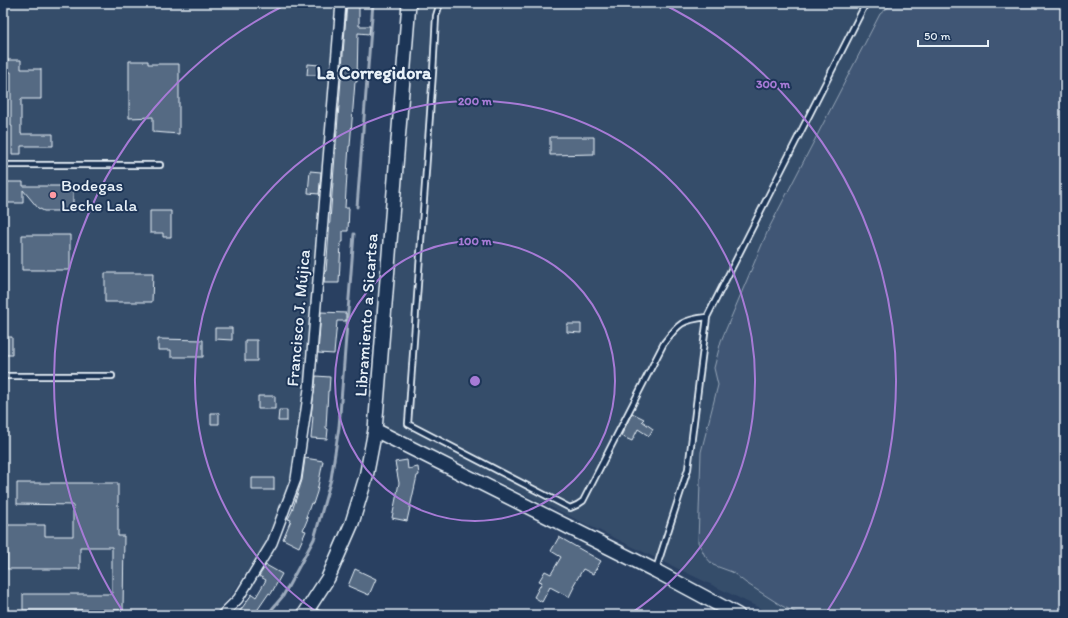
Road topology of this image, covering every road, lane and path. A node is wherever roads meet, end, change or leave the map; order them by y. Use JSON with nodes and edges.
{"nodes":[{"id":1,"x":341,"y":3,"type":"edge"},
{"id":2,"x":409,"y":3,"type":"edge"},
{"id":3,"x":440,"y":3,"type":"edge"},
{"id":4,"x":866,"y":3,"type":"edge"},
{"id":5,"x":3,"y":165,"type":"edge"},
{"id":6,"x":160,"y":165,"type":"dead end"},
{"id":7,"x":707,"y":317,"type":"junction"},
{"id":8,"x":3,"y":376,"type":"edge"},
{"id":9,"x":112,"y":376,"type":"dead end"},
{"id":10,"x":375,"y":430,"type":"junction"},
{"id":11,"x":656,"y":571,"type":"junction"},
{"id":12,"x":306,"y":612,"type":"edge"},
{"id":13,"x":222,"y":615,"type":"edge"},
{"id":14,"x":321,"y":615,"type":"edge"},
{"id":15,"x":738,"y":615,"type":"edge"}],
"edges":[{"from":1,"to":13,"type":"street","name":"Francisco J. Mújica"},
{"from":2,"to":10,"type":"main road","name":"Libramiento a Sicartsa"},
{"from":3,"to":7,"type":"lane"},
{"from":4,"to":7,"type":"lane"},
{"from":5,"to":6,"type":"lane"},
{"from":7,"to":11,"type":"lane"},
{"from":8,"to":9,"type":"lane"},
{"from":10,"to":11,"type":"main road"},
{"from":10,"to":12,"type":"main road","name":"Libramiento a Sicartsa"},
{"from":11,"to":15,"type":"main road"},
{"from":12,"to":14,"type":"lane"}]}
